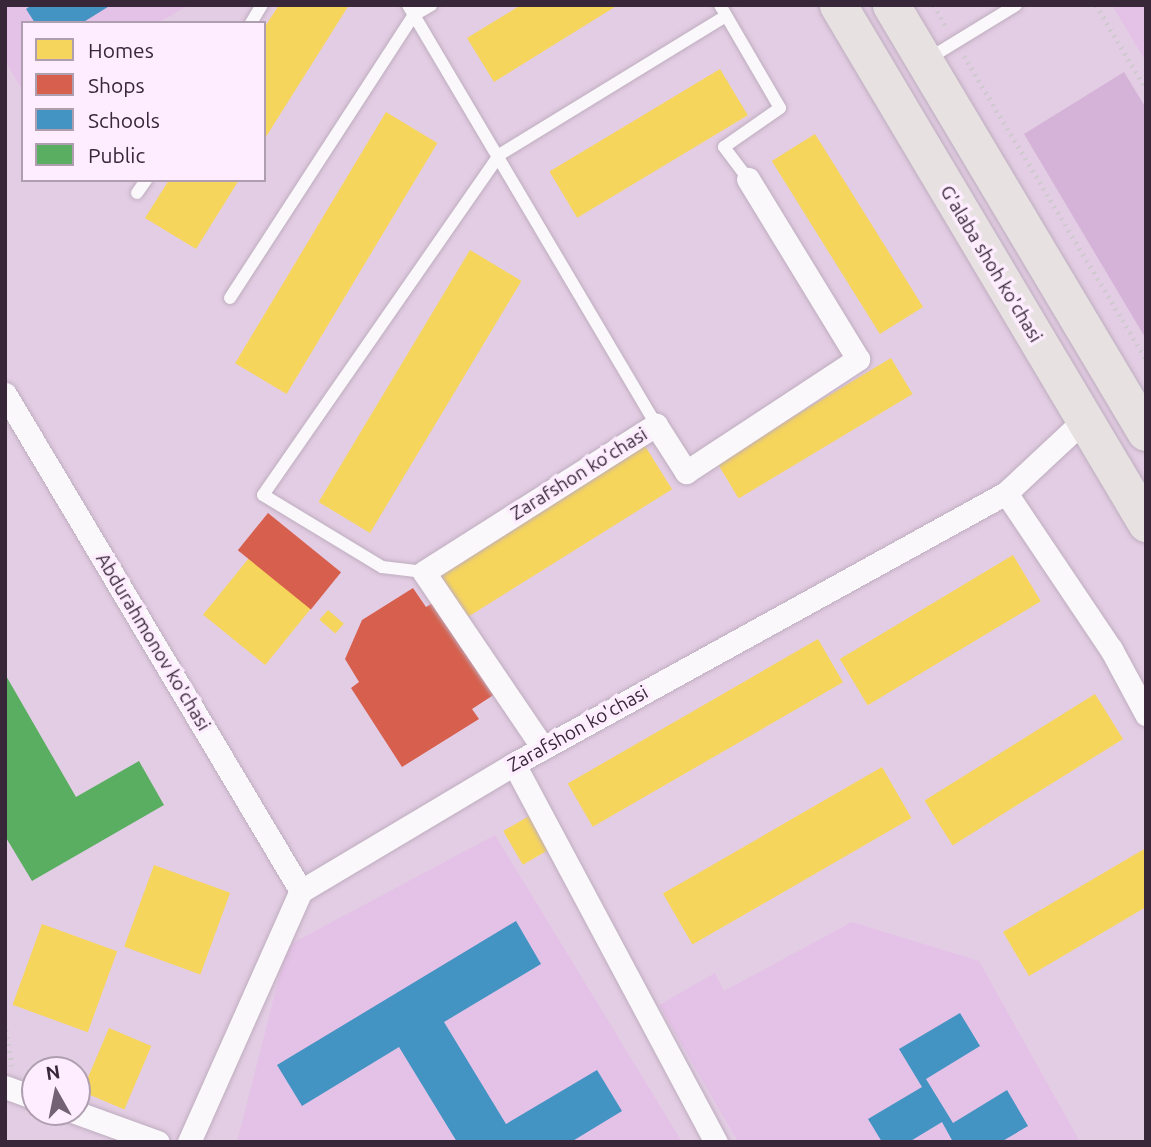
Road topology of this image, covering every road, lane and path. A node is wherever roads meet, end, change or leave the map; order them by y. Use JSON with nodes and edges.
{"nodes":[{"id":1,"x":262,"y":5,"type":"edge"},
{"id":2,"x":430,"y":5,"type":"edge"},
{"id":3,"x":838,"y":5,"type":"edge"},
{"id":4,"x":891,"y":5,"type":"edge"},
{"id":5,"x":934,"y":5,"type":"edge"},
{"id":6,"x":1016,"y":5,"type":"edge"},
{"id":7,"x":1096,"y":5,"type":"edge"},
{"id":8,"x":411,"y":10,"type":"edge"},
{"id":9,"x":723,"y":10,"type":"edge"},
{"id":10,"x":251,"y":21,"type":"edge"},
{"id":11,"x":956,"y":42,"type":"junction"},
{"id":12,"x":924,"y":61,"type":"junction"},
{"id":13,"x":1146,"y":89,"type":"edge"},
{"id":14,"x":499,"y":155,"type":"junction"},
{"id":15,"x":748,"y":179,"type":"joint"},
{"id":16,"x":145,"y":182,"type":"edge"},
{"id":17,"x":137,"y":194,"type":"dead end"},
{"id":18,"x":230,"y":298,"type":"dead end"},
{"id":19,"x":1146,"y":359,"type":"edge"},
{"id":20,"x":5,"y":394,"type":"edge"},
{"id":21,"x":1084,"y":421,"type":"junction"},
{"id":22,"x":656,"y":425,"type":"junction"},
{"id":23,"x":13,"y":426,"type":"edge"},
{"id":24,"x":1146,"y":432,"type":"edge"},
{"id":25,"x":1006,"y":493,"type":"junction"},
{"id":26,"x":1146,"y":523,"type":"edge"},
{"id":27,"x":424,"y":572,"type":"junction"},
{"id":28,"x":1146,"y":714,"type":"edge"},
{"id":29,"x":543,"y":748,"type":"junction"},
{"id":30,"x":514,"y":764,"type":"junction"},
{"id":31,"x":301,"y":891,"type":"junction"},
{"id":32,"x":5,"y":1023,"type":"edge"},
{"id":33,"x":9,"y":1088,"type":"edge"},
{"id":34,"x":91,"y":1118,"type":"edge"},
{"id":35,"x":158,"y":1142,"type":"edge"},
{"id":36,"x":189,"y":1142,"type":"edge"},
{"id":37,"x":716,"y":1142,"type":"edge"}],
"edges":[{"from":1,"to":10,"type":"lane"},
{"from":2,"to":8,"type":"lane"},
{"from":3,"to":21,"type":"main road","name":"G'alaba shoh ko'chasi"},
{"from":4,"to":12,"type":"main road"},
{"from":5,"to":11,"type":"path"},
{"from":6,"to":11,"type":"lane"},
{"from":7,"to":13,"type":"path"},
{"from":8,"to":14,"type":"lane"},
{"from":8,"to":18,"type":"lane"},
{"from":9,"to":14,"type":"lane"},
{"from":9,"to":15,"type":"lane"},
{"from":11,"to":12,"type":"lane"},
{"from":11,"to":19,"type":"path"},
{"from":12,"to":24,"type":"main road"},
{"from":14,"to":22,"type":"lane"},
{"from":14,"to":27,"type":"lane"},
{"from":15,"to":22,"type":"street","name":"Zarafshon ko‘chasi"},
{"from":16,"to":17,"type":"lane"},
{"from":20,"to":23,"type":"street","name":"Abdurahmonov ko'chasi"},
{"from":21,"to":25,"type":"street","name":"Zarafshon ko'chasi"},
{"from":21,"to":26,"type":"main road","name":"G'alaba shoh ko'chasi"},
{"from":22,"to":27,"type":"street","name":"Zarafshon ko‘chasi"},
{"from":23,"to":31,"type":"street","name":"Abdurahmonov ko'chasi"},
{"from":25,"to":28,"type":"street"},
{"from":25,"to":29,"type":"street","name":"Zarafshon ko'chasi"},
{"from":27,"to":29,"type":"street"},
{"from":29,"to":30,"type":"street","name":"Zarafshon ko'chasi"},
{"from":30,"to":31,"type":"street","name":"Zarafshon ko'chasi"},
{"from":30,"to":37,"type":"street"},
{"from":31,"to":36,"type":"street"},
{"from":32,"to":33,"type":"path"},
{"from":34,"to":35,"type":"street"}]}
